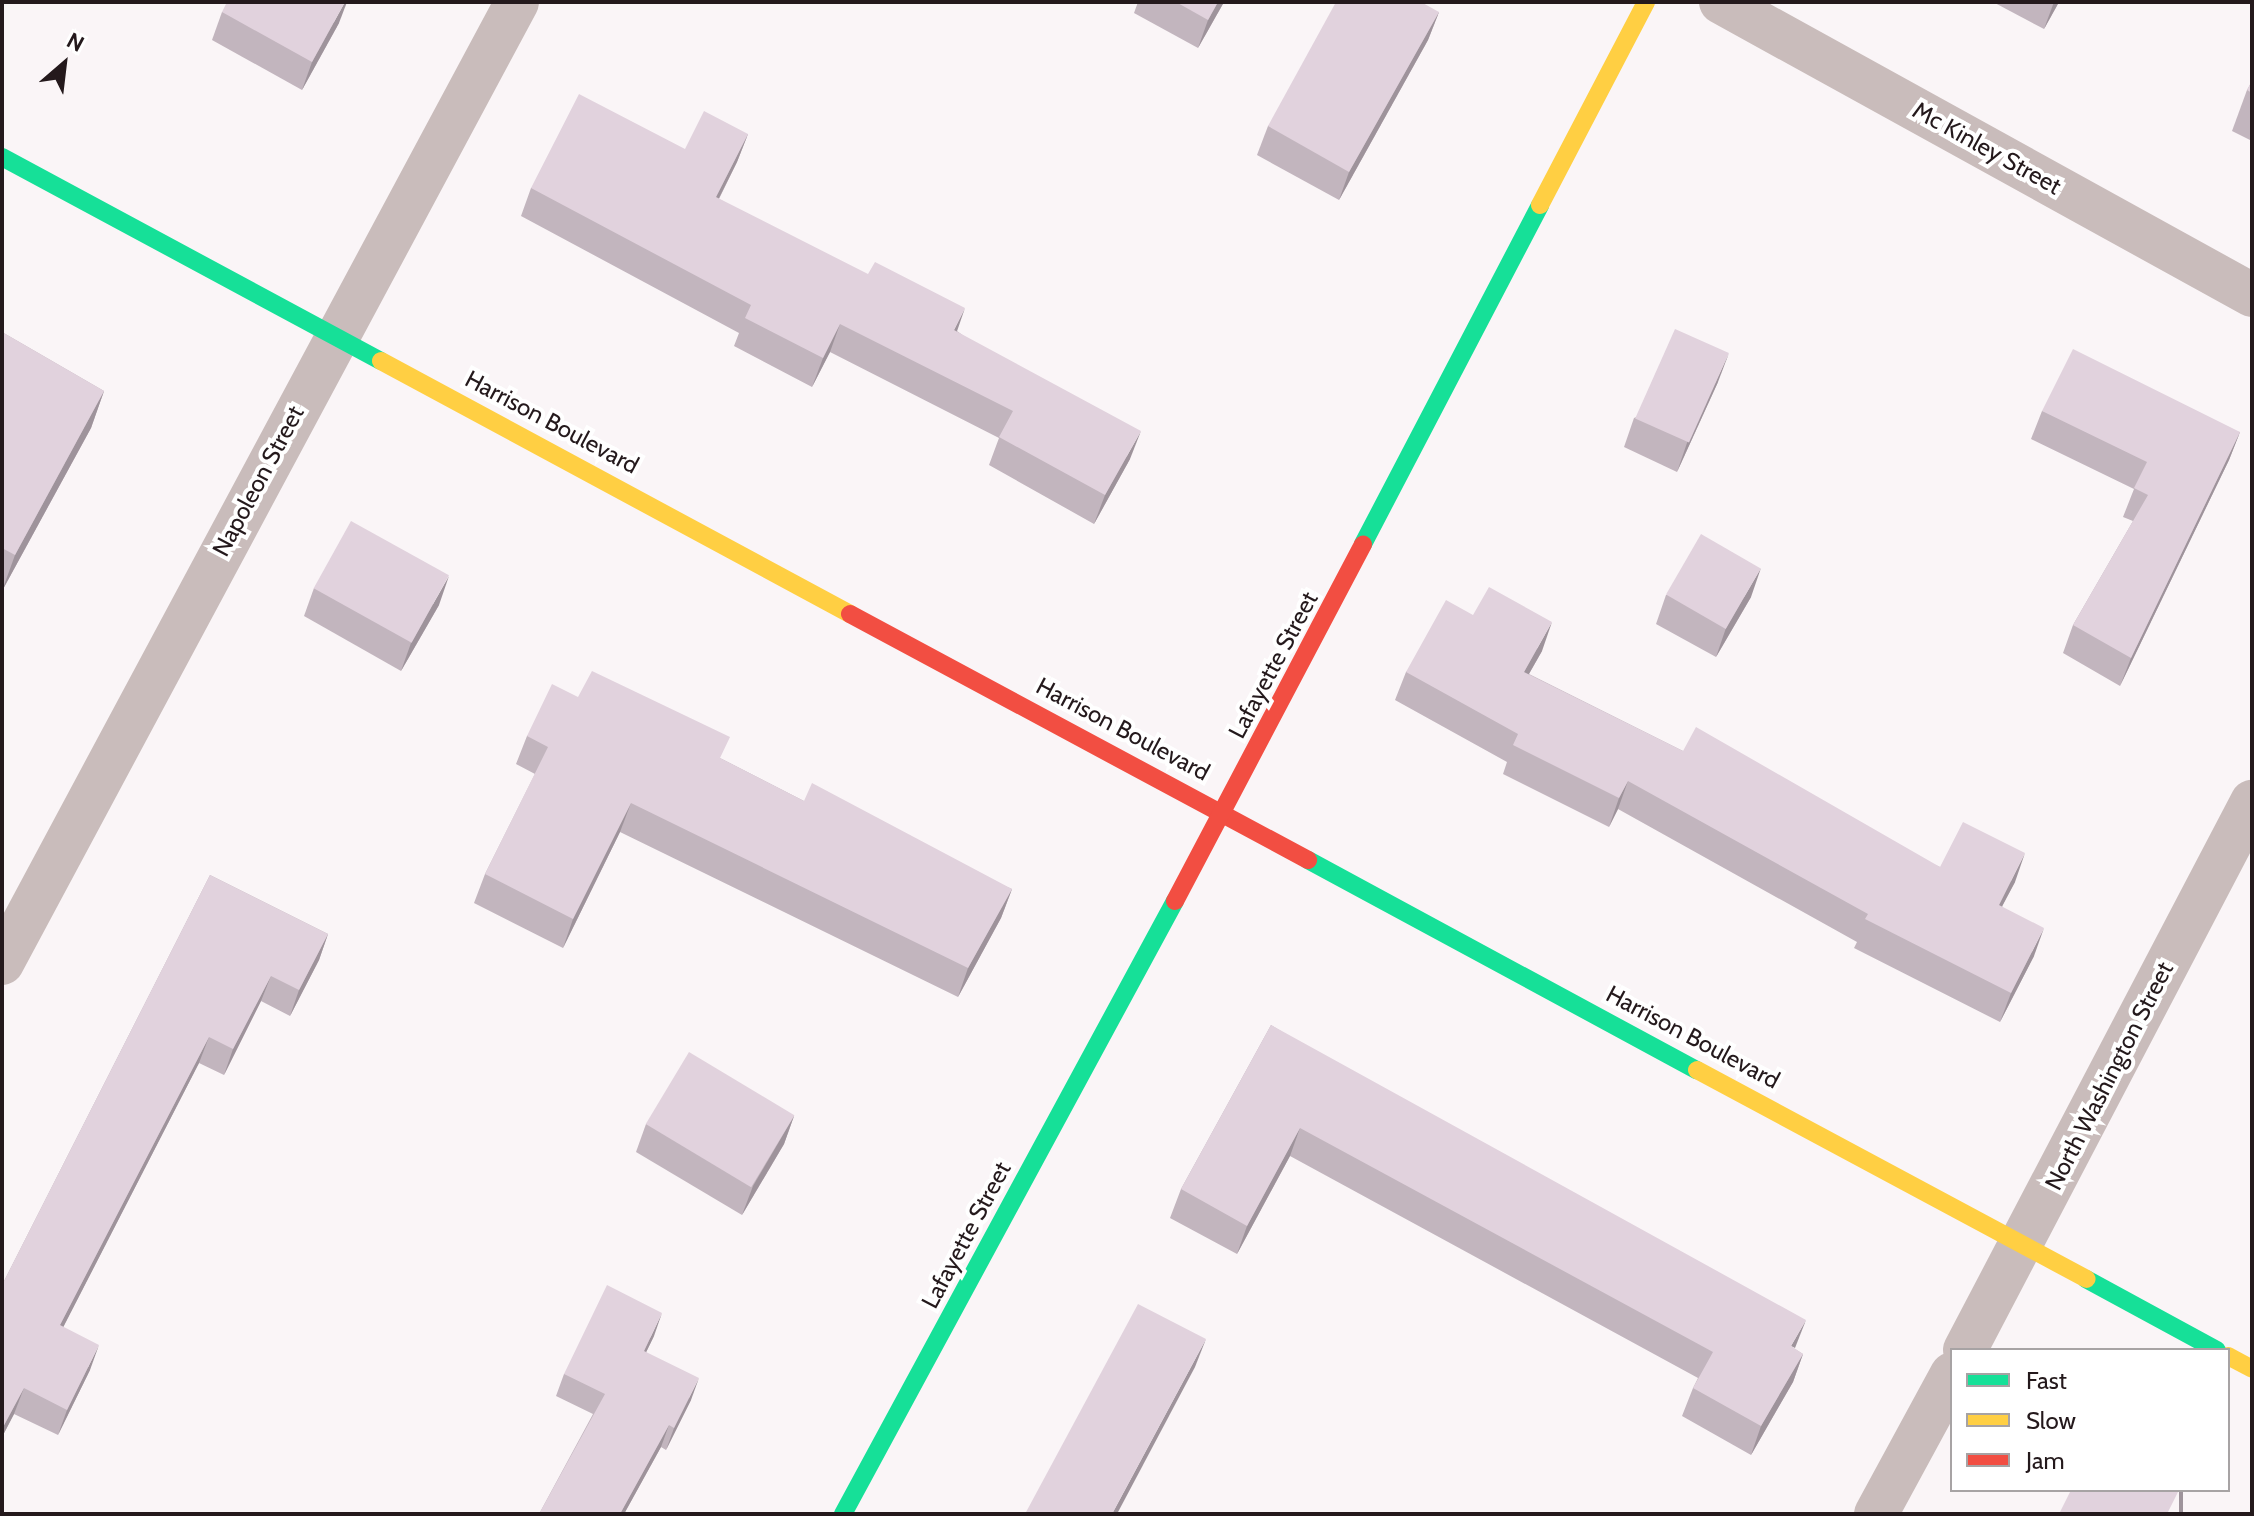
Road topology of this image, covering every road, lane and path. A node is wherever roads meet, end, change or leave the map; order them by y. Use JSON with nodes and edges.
{"nodes":[{"id":1,"x":517,"y":2,"type":"edge"},
{"id":2,"x":1646,"y":2,"type":"edge"},
{"id":3,"x":1721,"y":2,"type":"edge"},
{"id":4,"x":2,"y":157,"type":"edge"},
{"id":5,"x":2252,"y":295,"type":"edge"},
{"id":6,"x":337,"y":332,"type":"junction"},
{"id":7,"x":2252,"y":802,"type":"edge"},
{"id":8,"x":1224,"y":811,"type":"junction"},
{"id":9,"x":2,"y":963,"type":"edge"},
{"id":10,"x":2022,"y":1243,"type":"junction"},
{"id":11,"x":1966,"y":1348,"type":"edge"},
{"id":12,"x":2213,"y":1348,"type":"edge"},
{"id":13,"x":2230,"y":1357,"type":"edge"},
{"id":14,"x":2252,"y":1369,"type":"edge"},
{"id":15,"x":1950,"y":1378,"type":"edge"},
{"id":16,"x":843,"y":1514,"type":"edge"},
{"id":17,"x":1876,"y":1514,"type":"edge"}],
"edges":[{"from":1,"to":6,"type":"street","name":"Napoleon Street"},
{"from":2,"to":8,"type":"street","name":"Lafayette Street"},
{"from":3,"to":5,"type":"street","name":"Mc Kinley Street"},
{"from":4,"to":6,"type":"street","name":"Harrison Boulevard"},
{"from":6,"to":8,"type":"street","name":"Harrison Boulevard"},
{"from":6,"to":9,"type":"street","name":"Napoleon Street"},
{"from":7,"to":10,"type":"street","name":"North Washington Street"},
{"from":8,"to":10,"type":"street","name":"Harrison Boulevard"},
{"from":8,"to":16,"type":"street","name":"Lafayette Street"},
{"from":10,"to":11,"type":"street","name":"North Washington Street"},
{"from":10,"to":12,"type":"street","name":"Harrison Boulevard"},
{"from":13,"to":14,"type":"street"},
{"from":15,"to":17,"type":"street"}]}
